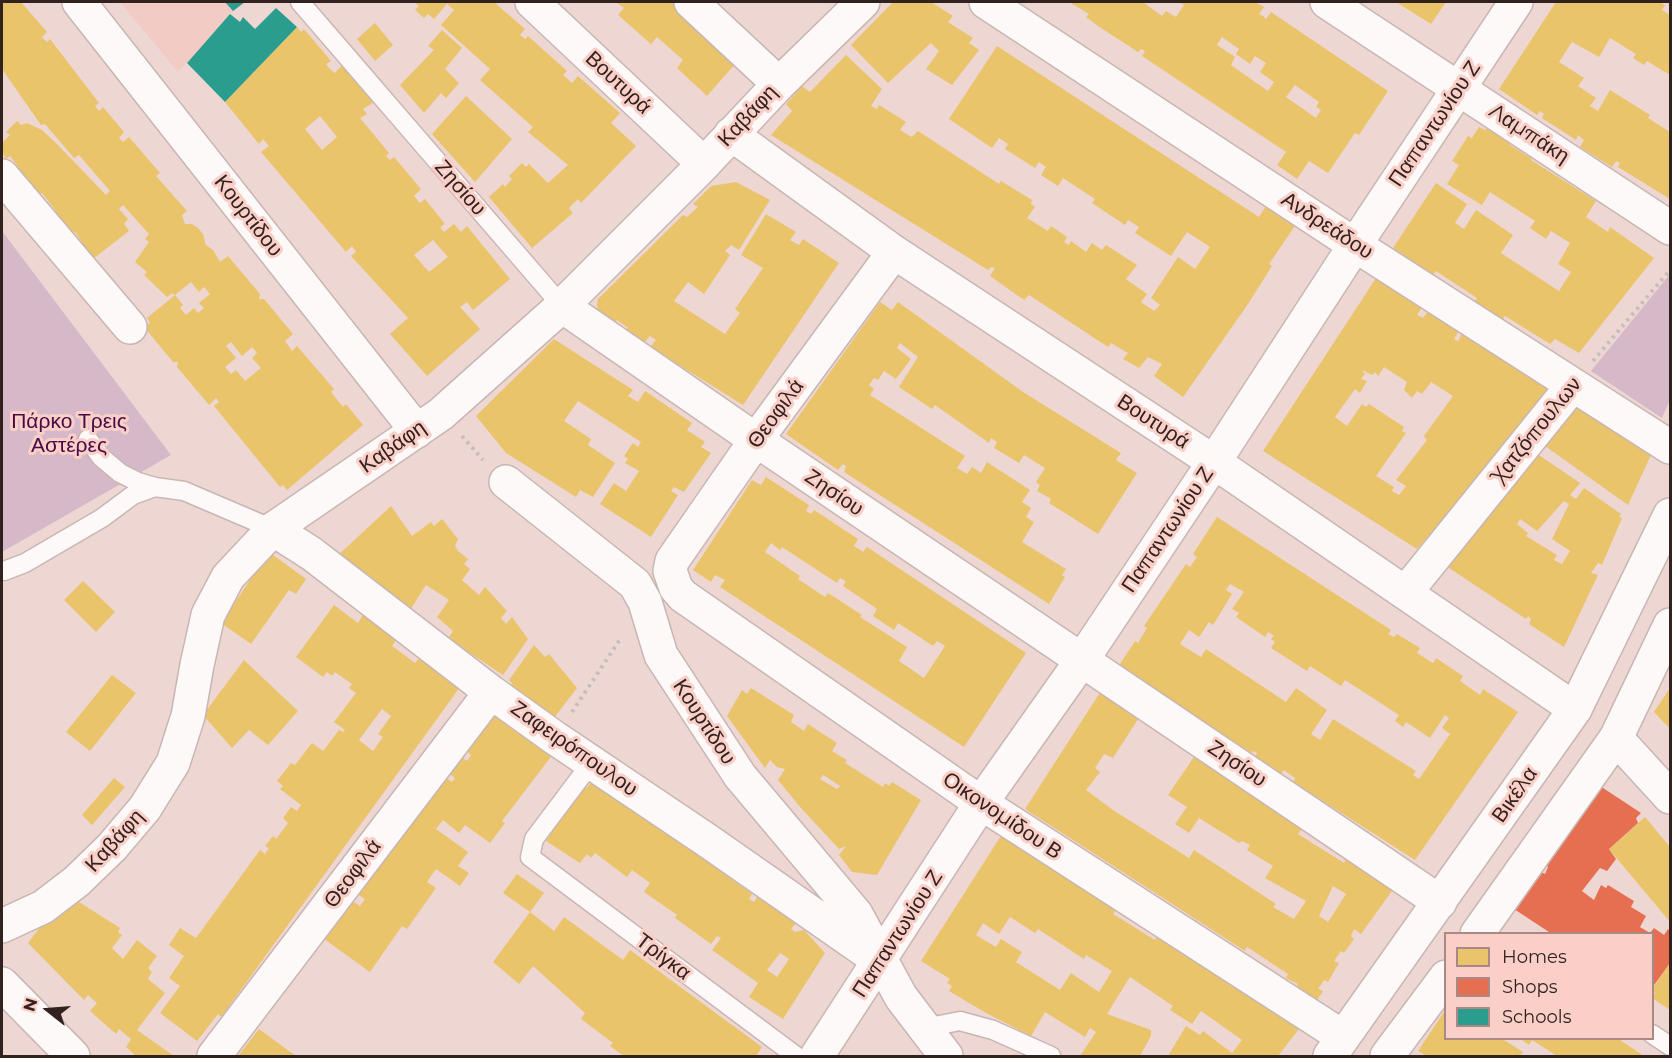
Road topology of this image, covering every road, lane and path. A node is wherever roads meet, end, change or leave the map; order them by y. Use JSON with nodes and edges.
{"nodes":[{"id":1,"x":79,"y":2,"type":"edge"},
{"id":2,"x":300,"y":2,"type":"edge"},
{"id":3,"x":532,"y":2,"type":"edge"},
{"id":4,"x":691,"y":2,"type":"edge"},
{"id":5,"x":862,"y":2,"type":"edge"},
{"id":6,"x":986,"y":2,"type":"edge"},
{"id":7,"x":1327,"y":2,"type":"edge"},
{"id":8,"x":1516,"y":2,"type":"edge"},
{"id":9,"x":779,"y":84,"type":"junction"},
{"id":10,"x":1458,"y":87,"type":"junction"},
{"id":11,"x":731,"y":134,"type":"junction"},
{"id":12,"x":704,"y":164,"type":"junction"},
{"id":13,"x":2,"y":176,"type":"edge"},
{"id":14,"x":1671,"y":228,"type":"edge"},
{"id":15,"x":1355,"y":245,"type":"junction"},
{"id":16,"x":894,"y":252,"type":"junction"},
{"id":17,"x":1671,"y":270,"type":"edge"},
{"id":18,"x":562,"y":306,"type":"junction"},
{"id":19,"x":130,"y":327,"type":"dead end"},
{"id":20,"x":1573,"y":385,"type":"junction"},
{"id":21,"x":429,"y":422,"type":"junction"},
{"id":22,"x":88,"y":439,"type":"dead end"},
{"id":23,"x":756,"y":440,"type":"junction"},
{"id":24,"x":1671,"y":447,"type":"edge"},
{"id":25,"x":1214,"y":462,"type":"junction"},
{"id":26,"x":506,"y":482,"type":"joint"},
{"id":27,"x":155,"y":487,"type":"junction"},
{"id":28,"x":1671,"y":515,"type":"edge"},
{"id":29,"x":273,"y":529,"type":"junction"},
{"id":30,"x":4,"y":571,"type":"dead end"},
{"id":31,"x":673,"y":580,"type":"joint"},
{"id":32,"x":1406,"y":592,"type":"junction"},
{"id":33,"x":645,"y":602,"type":"junction"},
{"id":34,"x":1671,"y":625,"type":"edge"},
{"id":35,"x":1082,"y":660,"type":"junction"},
{"id":36,"x":491,"y":692,"type":"junction"},
{"id":37,"x":1575,"y":709,"type":"junction"},
{"id":38,"x":555,"y":738,"type":"junction"},
{"id":39,"x":1616,"y":738,"type":"junction"},
{"id":40,"x":592,"y":762,"type":"junction"},
{"id":41,"x":1671,"y":797,"type":"edge"},
{"id":42,"x":981,"y":803,"type":"junction"},
{"id":43,"x":1440,"y":902,"type":"junction"},
{"id":44,"x":2,"y":926,"type":"edge"},
{"id":45,"x":1488,"y":930,"type":"edge"},
{"id":46,"x":880,"y":962,"type":"junction"},
{"id":47,"x":1444,"y":980,"type":"edge"},
{"id":48,"x":2,"y":984,"type":"edge"},
{"id":49,"x":924,"y":1028,"type":"junction"},
{"id":50,"x":1654,"y":1035,"type":"edge"},
{"id":51,"x":1671,"y":1046,"type":"edge"},
{"id":52,"x":1337,"y":1047,"type":"edge"},
{"id":53,"x":73,"y":1056,"type":"edge"},
{"id":54,"x":214,"y":1056,"type":"edge"},
{"id":55,"x":796,"y":1056,"type":"edge"},
{"id":56,"x":817,"y":1056,"type":"edge"},
{"id":57,"x":946,"y":1056,"type":"edge"},
{"id":58,"x":1051,"y":1056,"type":"edge"},
{"id":59,"x":1387,"y":1056,"type":"edge"}],
"edges":[{"from":1,"to":21,"type":"street","name":"Κουρτίδου"},
{"from":2,"to":18,"type":"lane","name":"Ζησίου"},
{"from":3,"to":12,"type":"street","name":"Βουτυρά"},
{"from":4,"to":9,"type":"street"},
{"from":5,"to":9,"type":"street","name":"Καβάφη"},
{"from":6,"to":15,"type":"street","name":"Ανδρεάδου"},
{"from":7,"to":10,"type":"street","name":"Λαμπάκη"},
{"from":8,"to":10,"type":"street","name":"Παπαντωνίου Ζ"},
{"from":9,"to":11,"type":"street","name":"Καβάφη"},
{"from":10,"to":14,"type":"street","name":"Λαμπάκη"},
{"from":10,"to":15,"type":"street","name":"Παπαντωνίου Ζ"},
{"from":11,"to":12,"type":"street","name":"Καβάφη"},
{"from":11,"to":16,"type":"street","name":"Βουτυρά"},
{"from":12,"to":18,"type":"street","name":"Καβάφη"},
{"from":13,"to":19,"type":"street"},
{"from":15,"to":20,"type":"street","name":"Ανδρεάδου"},
{"from":15,"to":25,"type":"street","name":"Παπαντωνίου Ζ"},
{"from":16,"to":23,"type":"street","name":"Θεοφιλά"},
{"from":16,"to":25,"type":"street","name":"Βουτυρά"},
{"from":17,"to":20,"type":"path","name":"Χατζόπουλων"},
{"from":18,"to":21,"type":"street","name":"Καβάφη"},
{"from":18,"to":23,"type":"street","name":"Ζησίου"},
{"from":20,"to":24,"type":"street","name":"Ανδρεάδου"},
{"from":20,"to":32,"type":"street","name":"Χατζόπουλων"},
{"from":21,"to":26,"type":"path"},
{"from":21,"to":29,"type":"street","name":"Καβάφη"},
{"from":22,"to":27,"type":"lane"},
{"from":23,"to":31,"type":"street","name":"Θεοφιλά"},
{"from":23,"to":35,"type":"street","name":"Ζησίου"},
{"from":25,"to":32,"type":"street","name":"Βουτυρά"},
{"from":25,"to":35,"type":"street","name":"Παπαντωνίου Ζ"},
{"from":26,"to":33,"type":"street","name":"Κουρτίδου"},
{"from":27,"to":29,"type":"lane"},
{"from":27,"to":30,"type":"lane"},
{"from":28,"to":37,"type":"street","name":"Βικέλα"},
{"from":29,"to":36,"type":"street","name":"Ζαφειρόπουλου"},
{"from":29,"to":44,"type":"street","name":"Καβάφη"},
{"from":31,"to":42,"type":"street","name":"Οικονομίδου Β"},
{"from":32,"to":37,"type":"street","name":"Βουτυρά"},
{"from":33,"to":38,"type":"path"},
{"from":33,"to":46,"type":"street","name":"Κουρτίδου"},
{"from":34,"to":39,"type":"street"},
{"from":35,"to":42,"type":"street","name":"Παπαντωνίου Ζ"},
{"from":35,"to":43,"type":"street","name":"Ζησίου"},
{"from":36,"to":38,"type":"street","name":"Ζαφειρόπουλου"},
{"from":36,"to":54,"type":"street","name":"Θεοφιλά"},
{"from":37,"to":43,"type":"street","name":"Βικέλα"},
{"from":38,"to":40,"type":"street","name":"Ζαφειρόπουλου"},
{"from":39,"to":41,"type":"street"},
{"from":39,"to":45,"type":"street"},
{"from":40,"to":46,"type":"street","name":"Ζαφειρόπουλου"},
{"from":40,"to":55,"type":"lane","name":"Τρίγκα"},
{"from":42,"to":46,"type":"street","name":"Παπαντωνίου Ζ"},
{"from":42,"to":52,"type":"street","name":"Οικονομίδου Β"},
{"from":43,"to":52,"type":"street","name":"Βικέλα"},
{"from":46,"to":49,"type":"street","name":"Κουρτίδου"},
{"from":46,"to":56,"type":"street","name":"Παπαντωνίου Ζ"},
{"from":47,"to":59,"type":"street"},
{"from":48,"to":53,"type":"street"},
{"from":49,"to":57,"type":"street","name":"Κουρτίδου"},
{"from":49,"to":58,"type":"lane"},
{"from":50,"to":51,"type":"lane"}]}
